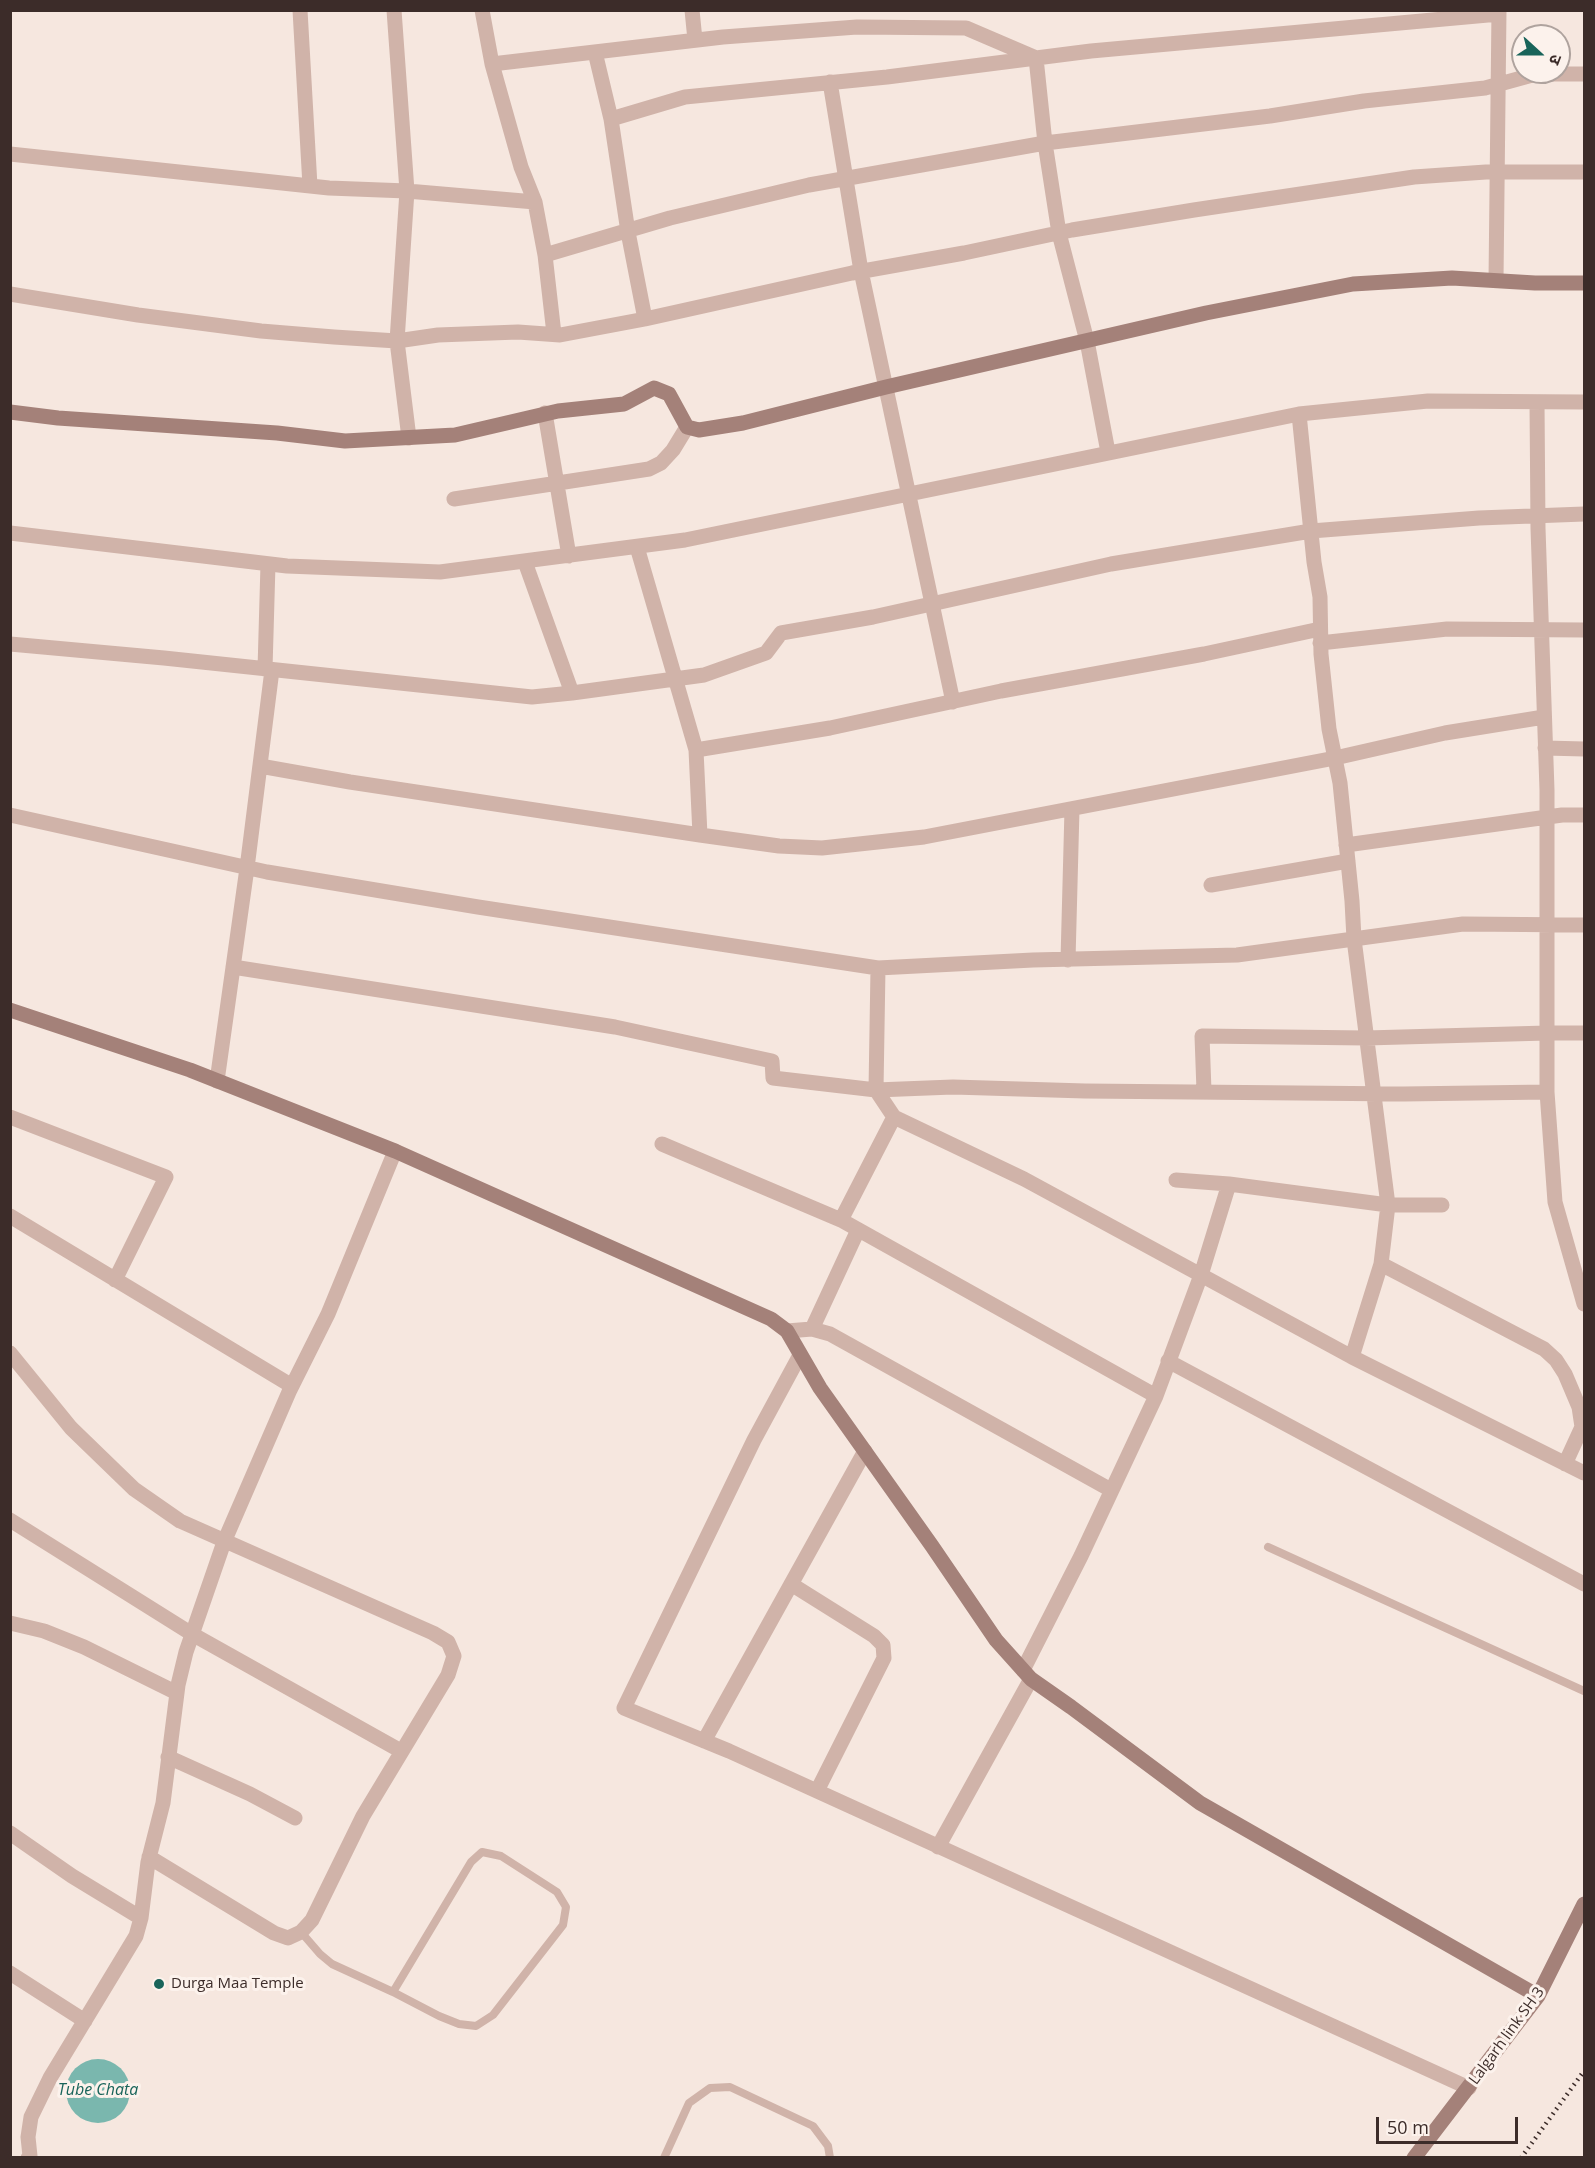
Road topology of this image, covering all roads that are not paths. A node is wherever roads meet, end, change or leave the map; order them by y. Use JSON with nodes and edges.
{"nodes":[{"id":1,"x":300,"y":10,"type":"edge"},
{"id":2,"x":394,"y":10,"type":"edge"},
{"id":3,"x":482,"y":10,"type":"edge"},
{"id":4,"x":692,"y":10,"type":"edge"},
{"id":5,"x":1499,"y":12,"type":"edge"},
{"id":6,"x":695,"y":40,"type":"junction"},
{"id":7,"x":596,"y":52,"type":"junction"},
{"id":8,"x":1036,"y":58,"type":"junction"},
{"id":9,"x":492,"y":64,"type":"junction"},
{"id":10,"x":1584,"y":74,"type":"edge"},
{"id":11,"x":830,"y":82,"type":"junction"},
{"id":12,"x":1498,"y":85,"type":"junction"},
{"id":13,"x":611,"y":119,"type":"junction"},
{"id":14,"x":1045,"y":144,"type":"junction"},
{"id":15,"x":10,"y":154,"type":"edge"},
{"id":16,"x":1499,"y":172,"type":"junction"},
{"id":17,"x":1584,"y":172,"type":"edge"},
{"id":18,"x":844,"y":178,"type":"junction"},
{"id":19,"x":310,"y":186,"type":"junction"},
{"id":20,"x":407,"y":191,"type":"junction"},
{"id":21,"x":535,"y":202,"type":"junction"},
{"id":22,"x":628,"y":232,"type":"junction"},
{"id":23,"x":1059,"y":233,"type":"junction"},
{"id":24,"x":545,"y":255,"type":"junction"},
{"id":25,"x":861,"y":271,"type":"junction"},
{"id":26,"x":1496,"y":280,"type":"junction"},
{"id":27,"x":1584,"y":282,"type":"edge"},
{"id":28,"x":10,"y":294,"type":"edge"},
{"id":29,"x":645,"y":320,"type":"junction"},
{"id":30,"x":554,"y":334,"type":"junction"},
{"id":31,"x":397,"y":341,"type":"junction"},
{"id":32,"x":1087,"y":341,"type":"junction"},
{"id":33,"x":886,"y":387,"type":"junction"},
{"id":34,"x":1537,"y":402,"type":"junction"},
{"id":35,"x":1584,"y":402,"type":"edge"},
{"id":36,"x":10,"y":412,"type":"edge"},
{"id":37,"x":545,"y":413,"type":"junction"},
{"id":38,"x":1299,"y":414,"type":"junction"},
{"id":39,"x":687,"y":427,"type":"junction"},
{"id":40,"x":409,"y":438,"type":"junction"},
{"id":41,"x":1108,"y":452,"type":"junction"},
{"id":42,"x":557,"y":482,"type":"junction"},
{"id":43,"x":910,"y":494,"type":"junction"},
{"id":44,"x":454,"y":499,"type":"dead end"},
{"id":45,"x":1538,"y":514,"type":"junction"},
{"id":46,"x":1584,"y":514,"type":"edge"},
{"id":47,"x":1311,"y":531,"type":"junction"},
{"id":48,"x":10,"y":533,"type":"edge"},
{"id":49,"x":637,"y":547,"type":"junction"},
{"id":50,"x":570,"y":556,"type":"junction"},
{"id":51,"x":525,"y":562,"type":"junction"},
{"id":52,"x":268,"y":564,"type":"junction"},
{"id":53,"x":930,"y":604,"type":"junction"},
{"id":54,"x":1541,"y":629,"type":"junction"},
{"id":55,"x":1584,"y":630,"type":"edge"},
{"id":56,"x":1320,"y":636,"type":"junction"},
{"id":57,"x":10,"y":644,"type":"edge"},
{"id":58,"x":268,"y":669,"type":"junction"},
{"id":59,"x":675,"y":680,"type":"junction"},
{"id":60,"x":572,"y":693,"type":"junction"},
{"id":61,"x":953,"y":702,"type":"junction"},
{"id":62,"x":1544,"y":717,"type":"junction"},
{"id":63,"x":1545,"y":748,"type":"junction"},
{"id":64,"x":1584,"y":748,"type":"edge"},
{"id":65,"x":696,"y":750,"type":"junction"},
{"id":66,"x":1335,"y":758,"type":"junction"},
{"id":67,"x":260,"y":766,"type":"junction"},
{"id":68,"x":1072,"y":809,"type":"junction"},
{"id":69,"x":1584,"y":814,"type":"edge"},
{"id":70,"x":10,"y":815,"type":"edge"},
{"id":71,"x":1547,"y":817,"type":"junction"},
{"id":72,"x":699,"y":835,"type":"junction"},
{"id":73,"x":1346,"y":845,"type":"junction"},
{"id":74,"x":1348,"y":861,"type":"junction"},
{"id":75,"x":247,"y":868,"type":"junction"},
{"id":76,"x":1211,"y":885,"type":"dead end"},
{"id":77,"x":1547,"y":924,"type":"junction"},
{"id":78,"x":1584,"y":925,"type":"edge"},
{"id":79,"x":1354,"y":939,"type":"junction"},
{"id":80,"x":1068,"y":960,"type":"junction"},
{"id":81,"x":233,"y":967,"type":"junction"},
{"id":82,"x":878,"y":968,"type":"junction"},
{"id":83,"x":10,"y":1010,"type":"edge"},
{"id":84,"x":1547,"y":1033,"type":"junction"},
{"id":85,"x":1584,"y":1033,"type":"edge"},
{"id":86,"x":1366,"y":1038,"type":"junction"},
{"id":87,"x":217,"y":1081,"type":"junction"},
{"id":88,"x":876,"y":1090,"type":"junction"},
{"id":89,"x":1204,"y":1091,"type":"junction"},
{"id":90,"x":1547,"y":1092,"type":"junction"},
{"id":91,"x":1374,"y":1093,"type":"junction"},
{"id":92,"x":10,"y":1117,"type":"edge"},
{"id":93,"x":894,"y":1117,"type":"junction"},
{"id":94,"x":662,"y":1144,"type":"dead end"},
{"id":95,"x":395,"y":1150,"type":"junction"},
{"id":96,"x":1176,"y":1180,"type":"dead end"},
{"id":97,"x":1229,"y":1184,"type":"junction"},
{"id":98,"x":1388,"y":1205,"type":"junction"},
{"id":99,"x":1442,"y":1205,"type":"dead end"},
{"id":100,"x":10,"y":1216,"type":"edge"},
{"id":101,"x":841,"y":1220,"type":"junction"},
{"id":102,"x":858,"y":1230,"type":"junction"},
{"id":103,"x":1381,"y":1264,"type":"junction"},
{"id":104,"x":1201,"y":1275,"type":"junction"},
{"id":105,"x":115,"y":1280,"type":"junction"},
{"id":106,"x":1584,"y":1304,"type":"edge"},
{"id":107,"x":812,"y":1329,"type":"junction"},
{"id":108,"x":787,"y":1332,"type":"junction"},
{"id":109,"x":10,"y":1353,"type":"edge"},
{"id":110,"x":800,"y":1355,"type":"junction"},
{"id":111,"x":1352,"y":1357,"type":"junction"},
{"id":112,"x":1168,"y":1361,"type":"junction"},
{"id":113,"x":292,"y":1386,"type":"junction"},
{"id":114,"x":1155,"y":1396,"type":"junction"},
{"id":115,"x":865,"y":1451,"type":"junction"},
{"id":116,"x":1565,"y":1464,"type":"junction"},
{"id":117,"x":1584,"y":1473,"type":"edge"},
{"id":118,"x":1111,"y":1490,"type":"junction"},
{"id":119,"x":10,"y":1520,"type":"edge"},
{"id":120,"x":224,"y":1542,"type":"junction"},
{"id":121,"x":1268,"y":1547,"type":"dead end"},
{"id":122,"x":791,"y":1584,"type":"junction"},
{"id":123,"x":1584,"y":1584,"type":"edge"},
{"id":124,"x":10,"y":1623,"type":"edge"},
{"id":125,"x":192,"y":1634,"type":"junction"},
{"id":126,"x":1027,"y":1675,"type":"junction"},
{"id":127,"x":1584,"y":1691,"type":"edge"},
{"id":128,"x":177,"y":1693,"type":"junction"},
{"id":129,"x":704,"y":1741,"type":"junction"},
{"id":130,"x":401,"y":1751,"type":"junction"},
{"id":131,"x":168,"y":1757,"type":"junction"},
{"id":132,"x":817,"y":1791,"type":"junction"},
{"id":133,"x":295,"y":1818,"type":"dead end"},
{"id":134,"x":10,"y":1833,"type":"edge"},
{"id":135,"x":938,"y":1847,"type":"junction"},
{"id":136,"x":149,"y":1857,"type":"junction"},
{"id":137,"x":1584,"y":1904,"type":"edge"},
{"id":138,"x":141,"y":1918,"type":"junction"},
{"id":139,"x":301,"y":1932,"type":"junction"},
{"id":140,"x":10,"y":1972,"type":"edge"},
{"id":141,"x":393,"y":1992,"type":"junction"},
{"id":142,"x":1538,"y":1996,"type":"junction"},
{"id":143,"x":85,"y":2021,"type":"junction"},
{"id":144,"x":1469,"y":2088,"type":"junction"},
{"id":145,"x":28,"y":2157,"type":"edge"},
{"id":146,"x":663,"y":2157,"type":"edge"},
{"id":147,"x":830,"y":2157,"type":"edge"},
{"id":148,"x":1414,"y":2157,"type":"edge"}],
"edges":[{"from":1,"to":19,"type":"street"},
{"from":2,"to":20,"type":"street"},
{"from":3,"to":9,"type":"street"},
{"from":4,"to":6,"type":"street"},
{"from":5,"to":8,"type":"street"},
{"from":5,"to":12,"type":"street"},
{"from":6,"to":7,"type":"street"},
{"from":6,"to":8,"type":"street"},
{"from":7,"to":9,"type":"street"},
{"from":7,"to":13,"type":"street"},
{"from":8,"to":11,"type":"street"},
{"from":8,"to":14,"type":"street"},
{"from":9,"to":21,"type":"street"},
{"from":10,"to":12,"type":"street"},
{"from":11,"to":13,"type":"street"},
{"from":11,"to":18,"type":"street"},
{"from":12,"to":14,"type":"street"},
{"from":12,"to":16,"type":"street"},
{"from":13,"to":22,"type":"street"},
{"from":14,"to":18,"type":"street"},
{"from":14,"to":23,"type":"street"},
{"from":15,"to":19,"type":"street"},
{"from":16,"to":17,"type":"street"},
{"from":16,"to":23,"type":"street"},
{"from":16,"to":26,"type":"street"},
{"from":18,"to":22,"type":"street"},
{"from":18,"to":25,"type":"street"},
{"from":19,"to":20,"type":"street"},
{"from":20,"to":21,"type":"street"},
{"from":20,"to":31,"type":"street"},
{"from":21,"to":24,"type":"street"},
{"from":22,"to":24,"type":"street"},
{"from":22,"to":29,"type":"street"},
{"from":23,"to":25,"type":"street"},
{"from":23,"to":32,"type":"street"},
{"from":24,"to":30,"type":"street"},
{"from":25,"to":29,"type":"street"},
{"from":25,"to":33,"type":"street"},
{"from":26,"to":27,"type":"street"},
{"from":26,"to":32,"type":"street"},
{"from":28,"to":31,"type":"street"},
{"from":29,"to":30,"type":"street"},
{"from":30,"to":31,"type":"street"},
{"from":31,"to":40,"type":"street"},
{"from":32,"to":33,"type":"street"},
{"from":32,"to":41,"type":"street"},
{"from":33,"to":39,"type":"street"},
{"from":33,"to":43,"type":"street"},
{"from":34,"to":35,"type":"street"},
{"from":34,"to":38,"type":"street"},
{"from":34,"to":45,"type":"street"},
{"from":36,"to":40,"type":"street"},
{"from":37,"to":39,"type":"street"},
{"from":37,"to":40,"type":"street"},
{"from":37,"to":42,"type":"street"},
{"from":38,"to":41,"type":"street"},
{"from":38,"to":47,"type":"street"},
{"from":39,"to":42,"type":"street"},
{"from":41,"to":43,"type":"street"},
{"from":42,"to":44,"type":"street"},
{"from":42,"to":50,"type":"street"},
{"from":43,"to":49,"type":"street"},
{"from":43,"to":53,"type":"street"},
{"from":45,"to":46,"type":"street"},
{"from":45,"to":47,"type":"street"},
{"from":45,"to":54,"type":"street"},
{"from":47,"to":53,"type":"street"},
{"from":47,"to":56,"type":"street"},
{"from":48,"to":52,"type":"street"},
{"from":49,"to":50,"type":"street"},
{"from":49,"to":59,"type":"street"},
{"from":50,"to":51,"type":"street"},
{"from":51,"to":52,"type":"street"},
{"from":51,"to":60,"type":"street"},
{"from":52,"to":58,"type":"street"},
{"from":53,"to":59,"type":"street"},
{"from":53,"to":61,"type":"street"},
{"from":54,"to":55,"type":"street"},
{"from":54,"to":56,"type":"street"},
{"from":54,"to":62,"type":"street"},
{"from":56,"to":61,"type":"street"},
{"from":56,"to":66,"type":"street"},
{"from":57,"to":58,"type":"street"},
{"from":58,"to":60,"type":"street"},
{"from":58,"to":67,"type":"street"},
{"from":59,"to":60,"type":"street"},
{"from":59,"to":65,"type":"street"},
{"from":61,"to":65,"type":"street"},
{"from":62,"to":63,"type":"street"},
{"from":62,"to":66,"type":"street"},
{"from":63,"to":64,"type":"street"},
{"from":63,"to":71,"type":"street"},
{"from":65,"to":72,"type":"street"},
{"from":66,"to":68,"type":"street"},
{"from":66,"to":73,"type":"street"},
{"from":67,"to":72,"type":"street"},
{"from":67,"to":75,"type":"street"},
{"from":68,"to":72,"type":"street"},
{"from":68,"to":80,"type":"street"},
{"from":69,"to":71,"type":"street"},
{"from":70,"to":75,"type":"street"},
{"from":71,"to":73,"type":"street"},
{"from":71,"to":77,"type":"street"},
{"from":73,"to":74,"type":"street"},
{"from":74,"to":76,"type":"street"},
{"from":74,"to":79,"type":"street"},
{"from":75,"to":81,"type":"street"},
{"from":75,"to":82,"type":"street"},
{"from":77,"to":78,"type":"street"},
{"from":77,"to":79,"type":"street"},
{"from":77,"to":84,"type":"street"},
{"from":79,"to":80,"type":"street"},
{"from":79,"to":86,"type":"street"},
{"from":80,"to":82,"type":"street"},
{"from":81,"to":87,"type":"street"},
{"from":81,"to":88,"type":"street"},
{"from":82,"to":88,"type":"street"},
{"from":83,"to":87,"type":"street"},
{"from":84,"to":85,"type":"street"},
{"from":84,"to":86,"type":"street"},
{"from":84,"to":90,"type":"street"},
{"from":86,"to":89,"type":"street"},
{"from":86,"to":91,"type":"street"},
{"from":87,"to":95,"type":"street"},
{"from":88,"to":89,"type":"street"},
{"from":88,"to":93,"type":"street"},
{"from":89,"to":91,"type":"street"},
{"from":90,"to":91,"type":"street"},
{"from":90,"to":106,"type":"street"},
{"from":91,"to":98,"type":"street"},
{"from":92,"to":105,"type":"street"},
{"from":93,"to":101,"type":"street"},
{"from":93,"to":104,"type":"street"},
{"from":94,"to":101,"type":"street"},
{"from":95,"to":108,"type":"street"},
{"from":95,"to":113,"type":"street"},
{"from":96,"to":97,"type":"street"},
{"from":97,"to":98,"type":"street"},
{"from":97,"to":104,"type":"street"},
{"from":98,"to":99,"type":"street"},
{"from":98,"to":103,"type":"street"},
{"from":100,"to":105,"type":"street"},
{"from":101,"to":102,"type":"street"},
{"from":102,"to":107,"type":"street"},
{"from":102,"to":114,"type":"street"},
{"from":103,"to":111,"type":"street"},
{"from":103,"to":116,"type":"street"},
{"from":104,"to":111,"type":"street"},
{"from":104,"to":112,"type":"street"},
{"from":105,"to":113,"type":"street"},
{"from":107,"to":108,"type":"street"},
{"from":107,"to":118,"type":"street"},
{"from":108,"to":110,"type":"street"},
{"from":109,"to":120,"type":"street"},
{"from":110,"to":115,"type":"street"},
{"from":110,"to":129,"type":"street"},
{"from":111,"to":116,"type":"street"},
{"from":112,"to":114,"type":"street"},
{"from":112,"to":123,"type":"street"},
{"from":113,"to":120,"type":"street"},
{"from":114,"to":118,"type":"street"},
{"from":115,"to":122,"type":"street"},
{"from":115,"to":126,"type":"street"},
{"from":116,"to":117,"type":"street"},
{"from":118,"to":126,"type":"street"},
{"from":119,"to":125,"type":"street"},
{"from":120,"to":125,"type":"street"},
{"from":120,"to":130,"type":"street"},
{"from":121,"to":127,"type":"lane"},
{"from":122,"to":129,"type":"street"},
{"from":122,"to":132,"type":"street"},
{"from":124,"to":128,"type":"street"},
{"from":125,"to":128,"type":"street"},
{"from":125,"to":130,"type":"street"},
{"from":126,"to":135,"type":"street"},
{"from":126,"to":142,"type":"street"},
{"from":128,"to":131,"type":"street"},
{"from":129,"to":132,"type":"street"},
{"from":130,"to":139,"type":"street"},
{"from":131,"to":133,"type":"street"},
{"from":131,"to":136,"type":"street"},
{"from":132,"to":135,"type":"street"},
{"from":134,"to":138,"type":"street"},
{"from":135,"to":144,"type":"street"},
{"from":136,"to":138,"type":"street"},
{"from":136,"to":139,"type":"street"},
{"from":137,"to":142,"type":"street","name":"Lalgarh link SH 3"},
{"from":138,"to":143,"type":"street"},
{"from":139,"to":141,"type":"lane"},
{"from":140,"to":143,"type":"street"},
{"from":141,"to":141,"type":"lane"},
{"from":142,"to":144,"type":"street","name":"Lalgarh link SH 3"},
{"from":143,"to":145,"type":"street"},
{"from":144,"to":148,"type":"street","name":"Lalgarh link SH 3"},
{"from":146,"to":147,"type":"lane"}]}
